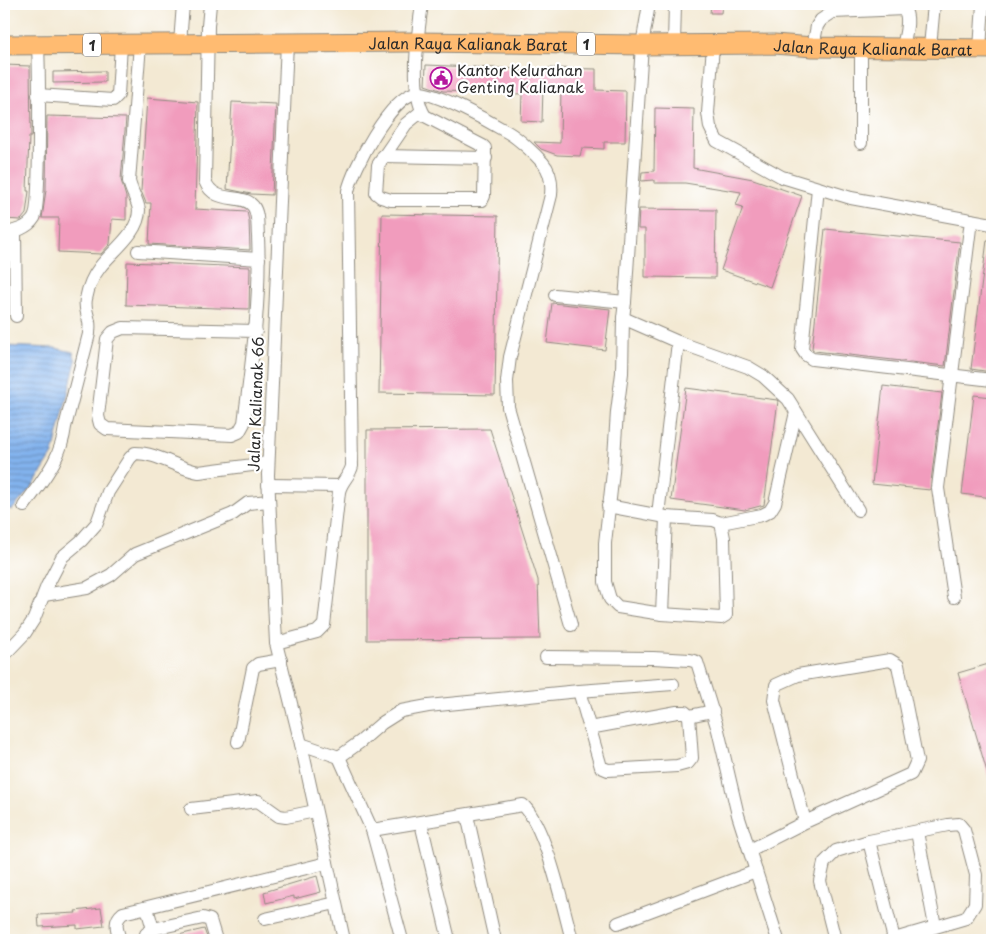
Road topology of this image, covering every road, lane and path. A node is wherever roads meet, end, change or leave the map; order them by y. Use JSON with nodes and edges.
{"nodes":[{"id":1,"x":183,"y":4,"type":"edge"},
{"id":2,"x":210,"y":4,"type":"edge"},
{"id":3,"x":422,"y":4,"type":"edge"},
{"id":4,"x":649,"y":4,"type":"edge"},
{"id":5,"x":675,"y":4,"type":"edge"},
{"id":6,"x":934,"y":4,"type":"edge"},
{"id":7,"x":983,"y":4,"type":"edge"},
{"id":8,"x":208,"y":42,"type":"junction"},
{"id":9,"x":287,"y":42,"type":"junction"},
{"id":10,"x":418,"y":42,"type":"junction"},
{"id":11,"x":180,"y":43,"type":"junction"},
{"id":12,"x":674,"y":44,"type":"junction"},
{"id":13,"x":4,"y":45,"type":"edge"},
{"id":14,"x":130,"y":45,"type":"junction"},
{"id":15,"x":642,"y":45,"type":"junction"},
{"id":16,"x":713,"y":45,"type":"junction"},
{"id":17,"x":38,"y":46,"type":"junction"},
{"id":18,"x":813,"y":47,"type":"junction"},
{"id":19,"x":861,"y":47,"type":"junction"},
{"id":20,"x":903,"y":47,"type":"junction"},
{"id":21,"x":930,"y":47,"type":"junction"},
{"id":22,"x":986,"y":49,"type":"edge"},
{"id":23,"x":417,"y":93,"type":"junction"},
{"id":24,"x":38,"y":95,"type":"junction"},
{"id":25,"x":422,"y":111,"type":"junction"},
{"id":26,"x":862,"y":143,"type":"dead end"},
{"id":27,"x":383,"y":156,"type":"junction"},
{"id":28,"x":486,"y":158,"type":"junction"},
{"id":29,"x":818,"y":188,"type":"junction"},
{"id":30,"x":971,"y":220,"type":"junction"},
{"id":31,"x":992,"y":224,"type":"edge"},
{"id":32,"x":9,"y":232,"type":"edge"},
{"id":33,"x":138,"y":251,"type":"dead end"},
{"id":34,"x":259,"y":259,"type":"junction"},
{"id":35,"x":9,"y":264,"type":"edge"},
{"id":36,"x":555,"y":295,"type":"dead end"},
{"id":37,"x":626,"y":302,"type":"junction"},
{"id":38,"x":16,"y":316,"type":"dead end"},
{"id":39,"x":623,"y":318,"type":"junction"},
{"id":40,"x":256,"y":331,"type":"junction"},
{"id":41,"x":678,"y":342,"type":"junction"},
{"id":42,"x":951,"y":376,"type":"junction"},
{"id":43,"x":992,"y":380,"type":"edge"},
{"id":44,"x":796,"y":412,"type":"junction"},
{"id":45,"x":268,"y":463,"type":"junction"},
{"id":46,"x":268,"y":485,"type":"junction"},
{"id":47,"x":340,"y":486,"type":"junction"},
{"id":48,"x":269,"y":501,"type":"junction"},
{"id":49,"x":24,"y":506,"type":"dead end"},
{"id":50,"x":608,"y":506,"type":"junction"},
{"id":51,"x":858,"y":510,"type":"dead end"},
{"id":52,"x":662,"y":516,"type":"junction"},
{"id":53,"x":721,"y":523,"type":"junction"},
{"id":54,"x":44,"y":595,"type":"junction"},
{"id":55,"x":954,"y":597,"type":"dead end"},
{"id":56,"x":662,"y":614,"type":"junction"},
{"id":57,"x":571,"y":625,"type":"dead end"},
{"id":58,"x":276,"y":643,"type":"junction"},
{"id":59,"x":4,"y":656,"type":"edge"},
{"id":60,"x":546,"y":657,"type":"dead end"},
{"id":61,"x":281,"y":660,"type":"junction"},
{"id":62,"x":673,"y":684,"type":"dead end"},
{"id":63,"x":579,"y":691,"type":"junction"},
{"id":64,"x":713,"y":711,"type":"junction"},
{"id":65,"x":689,"y":716,"type":"junction"},
{"id":66,"x":589,"y":728,"type":"junction"},
{"id":67,"x":238,"y":742,"type":"dead end"},
{"id":68,"x":301,"y":744,"type":"junction"},
{"id":69,"x":339,"y":757,"type":"junction"},
{"id":70,"x":191,"y":809,"type":"dead end"},
{"id":71,"x":315,"y":810,"type":"junction"},
{"id":72,"x":467,"y":815,"type":"junction"},
{"id":73,"x":805,"y":822,"type":"junction"},
{"id":74,"x":421,"y":823,"type":"junction"},
{"id":75,"x":372,"y":830,"type":"junction"},
{"id":76,"x":917,"y":832,"type":"junction"},
{"id":77,"x":869,"y":841,"type":"junction"},
{"id":78,"x":750,"y":850,"type":"junction"},
{"id":79,"x":327,"y":863,"type":"junction"},
{"id":80,"x":756,"y":871,"type":"junction"},
{"id":81,"x":336,"y":903,"type":"junction"},
{"id":82,"x":147,"y":908,"type":"junction"},
{"id":83,"x":265,"y":918,"type":"dead end"},
{"id":84,"x":618,"y":922,"type":"dead end"},
{"id":85,"x":935,"y":926,"type":"junction"},
{"id":86,"x":153,"y":929,"type":"junction"},
{"id":87,"x":120,"y":940,"type":"edge"},
{"id":88,"x":145,"y":940,"type":"edge"},
{"id":89,"x":216,"y":940,"type":"edge"},
{"id":90,"x":344,"y":940,"type":"edge"},
{"id":91,"x":402,"y":940,"type":"edge"},
{"id":92,"x":449,"y":940,"type":"edge"},
{"id":93,"x":495,"y":940,"type":"edge"},
{"id":94,"x":572,"y":940,"type":"edge"},
{"id":95,"x":778,"y":940,"type":"edge"},
{"id":96,"x":835,"y":940,"type":"edge"},
{"id":97,"x":892,"y":940,"type":"edge"}],
"edges":[{"from":1,"to":11,"type":"lane"},
{"from":2,"to":8,"type":"lane"},
{"from":3,"to":10,"type":"lane"},
{"from":4,"to":15,"type":"lane"},
{"from":5,"to":12,"type":"lane"},
{"from":6,"to":21,"type":"lane"},
{"from":7,"to":22,"type":"lane"},
{"from":8,"to":9,"type":"highway","name":"Jalan Raya Kalianak Barat","number":"1"},
{"from":8,"to":11,"type":"highway","name":"Jalan Raya Kalianak Barat","number":"1"},
{"from":8,"to":34,"type":"lane"},
{"from":9,"to":10,"type":"highway","name":"Jalan Raya Kalianak Barat","number":"1"},
{"from":9,"to":45,"type":"lane","name":"Jalan Kalianak 66"},
{"from":10,"to":15,"type":"highway","name":"Jalan Raya Kalianak Barat","number":"1"},
{"from":10,"to":23,"type":"lane"},
{"from":11,"to":14,"type":"highway","name":"Jalan Raya Kalianak Barat","number":"1"},
{"from":12,"to":15,"type":"highway","name":"Jalan Raya Kalianak Barat","number":"1"},
{"from":12,"to":16,"type":"highway","name":"Jalan Raya Kalianak Barat","number":"1"},
{"from":13,"to":17,"type":"highway","name":"Jalan Raya Kalianak Barat","number":"1"},
{"from":14,"to":17,"type":"highway","name":"Jalan Raya Kalianak Barat","number":"1"},
{"from":14,"to":24,"type":"lane"},
{"from":14,"to":49,"type":"lane"},
{"from":15,"to":37,"type":"lane"},
{"from":16,"to":18,"type":"highway","name":"Jalan Raya Kalianak Barat","number":"1"},
{"from":16,"to":29,"type":"lane"},
{"from":17,"to":24,"type":"lane"},
{"from":18,"to":19,"type":"highway","name":"Jalan Raya Kalianak Barat","number":"1"},
{"from":18,"to":20,"type":"lane"},
{"from":19,"to":20,"type":"highway","name":"Jalan Raya Kalianak Barat","number":"1"},
{"from":19,"to":26,"type":"lane"},
{"from":20,"to":21,"type":"highway","name":"Jalan Raya Kalianak Barat","number":"1"},
{"from":21,"to":22,"type":"highway","name":"Jalan Raya Kalianak Barat","number":"1"},
{"from":23,"to":25,"type":"lane"},
{"from":23,"to":47,"type":"lane"},
{"from":23,"to":57,"type":"lane"},
{"from":24,"to":32,"type":"lane"},
{"from":25,"to":27,"type":"lane"},
{"from":25,"to":28,"type":"lane"},
{"from":27,"to":28,"type":"lane"},
{"from":27,"to":28,"type":"lane"},
{"from":29,"to":30,"type":"lane"},
{"from":29,"to":42,"type":"lane"},
{"from":30,"to":31,"type":"lane"},
{"from":30,"to":42,"type":"lane"},
{"from":32,"to":35,"type":"lane"},
{"from":33,"to":34,"type":"lane"},
{"from":34,"to":40,"type":"lane"},
{"from":35,"to":38,"type":"lane"},
{"from":36,"to":37,"type":"lane"},
{"from":37,"to":39,"type":"lane"},
{"from":39,"to":41,"type":"lane"},
{"from":39,"to":50,"type":"lane"},
{"from":40,"to":40,"type":"lane"},
{"from":41,"to":44,"type":"lane"},
{"from":41,"to":52,"type":"lane"},
{"from":42,"to":43,"type":"lane"},
{"from":42,"to":55,"type":"lane"},
{"from":44,"to":51,"type":"lane"},
{"from":44,"to":53,"type":"lane"},
{"from":45,"to":46,"type":"lane","name":"Jalan Kalianak 66"},
{"from":45,"to":54,"type":"lane"},
{"from":46,"to":47,"type":"lane"},
{"from":46,"to":48,"type":"lane","name":"Jalan Kalianak 66"},
{"from":47,"to":58,"type":"lane"},
{"from":48,"to":54,"type":"lane"},
{"from":48,"to":58,"type":"lane","name":"Jalan Kalianak 66"},
{"from":50,"to":52,"type":"lane"},
{"from":50,"to":56,"type":"lane"},
{"from":52,"to":53,"type":"lane"},
{"from":52,"to":56,"type":"lane"},
{"from":53,"to":56,"type":"lane"},
{"from":54,"to":59,"type":"lane"},
{"from":58,"to":61,"type":"lane","name":"Jalan Kalianak 66"},
{"from":60,"to":64,"type":"lane"},
{"from":61,"to":67,"type":"lane"},
{"from":61,"to":68,"type":"lane","name":"Jalan Kalianak 66"},
{"from":62,"to":63,"type":"lane"},
{"from":63,"to":66,"type":"lane"},
{"from":63,"to":69,"type":"lane"},
{"from":64,"to":65,"type":"lane"},
{"from":64,"to":78,"type":"lane"},
{"from":65,"to":66,"type":"lane"},
{"from":65,"to":66,"type":"lane"},
{"from":68,"to":69,"type":"lane"},
{"from":68,"to":71,"type":"lane","name":"Jalan Kalianak 66"},
{"from":69,"to":75,"type":"lane"},
{"from":70,"to":71,"type":"lane"},
{"from":71,"to":79,"type":"lane","name":"Jalan Kalianak 66"},
{"from":72,"to":74,"type":"lane"},
{"from":72,"to":93,"type":"lane"},
{"from":72,"to":94,"type":"lane"},
{"from":73,"to":73,"type":"lane"},
{"from":73,"to":78,"type":"lane"},
{"from":74,"to":75,"type":"lane"},
{"from":74,"to":92,"type":"lane"},
{"from":75,"to":91,"type":"lane"},
{"from":76,"to":77,"type":"lane"},
{"from":76,"to":85,"type":"lane"},
{"from":76,"to":85,"type":"lane"},
{"from":77,"to":96,"type":"lane"},
{"from":77,"to":97,"type":"lane"},
{"from":78,"to":80,"type":"lane"},
{"from":79,"to":81,"type":"lane","name":"Jalan Kalianak 66"},
{"from":79,"to":82,"type":"lane"},
{"from":80,"to":84,"type":"lane"},
{"from":80,"to":95,"type":"lane"},
{"from":81,"to":83,"type":"lane"},
{"from":81,"to":90,"type":"lane","name":"Jalan Kalianak 66"},
{"from":82,"to":86,"type":"lane"},
{"from":82,"to":87,"type":"lane"},
{"from":85,"to":97,"type":"lane"},
{"from":86,"to":88,"type":"lane"},
{"from":86,"to":89,"type":"lane"}]}
